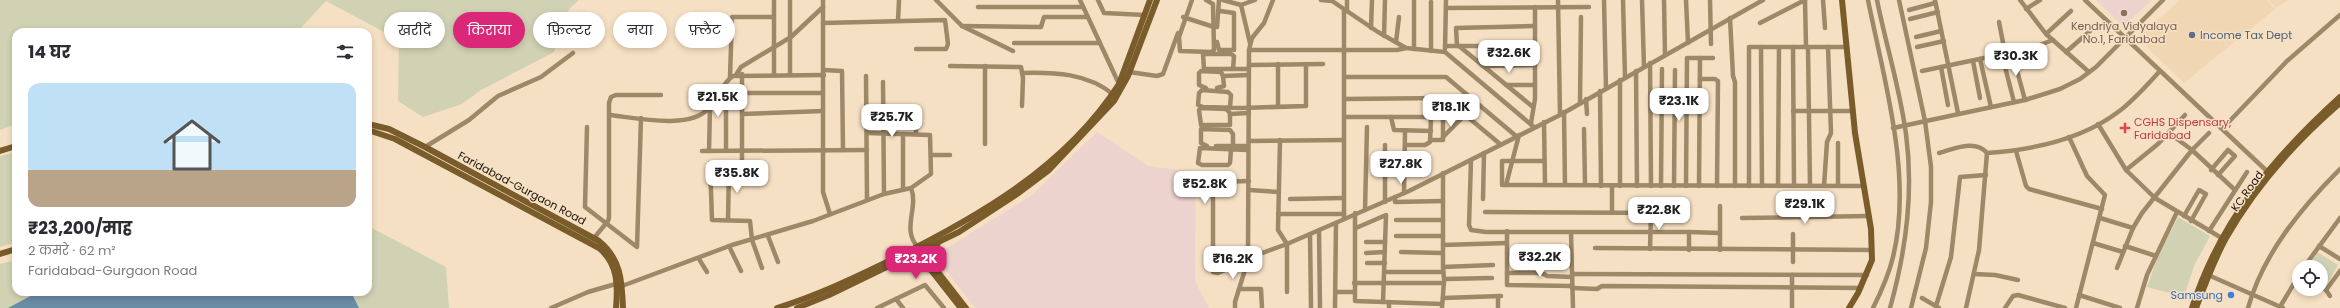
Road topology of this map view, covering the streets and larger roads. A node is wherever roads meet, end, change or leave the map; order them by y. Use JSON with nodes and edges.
{"nodes":[{"id":1,"x":774,"y":0,"type":"edge"},
{"id":2,"x":790,"y":0,"type":"edge"},
{"id":3,"x":823,"y":0,"type":"edge"},
{"id":4,"x":899,"y":0,"type":"edge"},
{"id":5,"x":936,"y":0,"type":"edge"},
{"id":6,"x":1080,"y":0,"type":"edge"},
{"id":7,"x":1098,"y":0,"type":"edge"},
{"id":8,"x":1150,"y":0,"type":"edge"},
{"id":9,"x":1157,"y":0,"type":"edge"},
{"id":10,"x":1191,"y":0,"type":"edge"},
{"id":11,"x":1206,"y":0,"type":"edge"},
{"id":12,"x":1219,"y":0,"type":"edge"},
{"id":13,"x":1223,"y":0,"type":"edge"},
{"id":14,"x":1255,"y":0,"type":"edge"},
{"id":15,"x":1273,"y":0,"type":"edge"},
{"id":16,"x":1321,"y":0,"type":"edge"},
{"id":17,"x":1347,"y":0,"type":"edge"},
{"id":18,"x":1372,"y":0,"type":"edge"},
{"id":19,"x":1385,"y":0,"type":"edge"},
{"id":20,"x":1414,"y":0,"type":"edge"},
{"id":21,"x":1446,"y":0,"type":"edge"},
{"id":22,"x":1558,"y":0,"type":"edge"},
{"id":23,"x":1604,"y":0,"type":"edge"},
{"id":24,"x":1623,"y":0,"type":"edge"},
{"id":25,"x":1642,"y":0,"type":"edge"},
{"id":26,"x":1664,"y":0,"type":"edge"},
{"id":27,"x":1686,"y":0,"type":"edge"},
{"id":28,"x":1710,"y":0,"type":"edge"},
{"id":29,"x":1763,"y":0,"type":"edge"},
{"id":30,"x":1805,"y":0,"type":"edge"},
{"id":31,"x":1823,"y":0,"type":"edge"},
{"id":32,"x":1842,"y":0,"type":"edge"},
{"id":33,"x":1868,"y":0,"type":"edge"},
{"id":34,"x":1878,"y":0,"type":"edge"},
{"id":35,"x":1899,"y":0,"type":"edge"},
{"id":36,"x":2020,"y":0,"type":"edge"},
{"id":37,"x":2040,"y":0,"type":"edge"},
{"id":38,"x":2085,"y":0,"type":"edge"},
{"id":39,"x":2163,"y":0,"type":"edge"},
{"id":40,"x":1935,"y":1,"type":"edge"},
{"id":41,"x":1432,"y":2,"type":"dead end"},
{"id":42,"x":1241,"y":5,"type":"junction"},
{"id":43,"x":823,"y":7,"type":"junction"},
{"id":44,"x":978,"y":7,"type":"dead end"},
{"id":45,"x":1083,"y":7,"type":"junction"},
{"id":46,"x":1536,"y":7,"type":"junction"},
{"id":47,"x":1558,"y":7,"type":"junction"},
{"id":48,"x":1589,"y":7,"type":"dead end"},
{"id":49,"x":1446,"y":8,"type":"junction"},
{"id":50,"x":2026,"y":9,"type":"junction"},
{"id":51,"x":1345,"y":10,"type":"junction"},
{"id":52,"x":1909,"y":10,"type":"dead end"},
{"id":53,"x":1220,"y":11,"type":"junction"},
{"id":54,"x":2071,"y":11,"type":"dead end"},
{"id":55,"x":1938,"y":12,"type":"junction"},
{"id":56,"x":1145,"y":15,"type":"junction"},
{"id":57,"x":2340,"y":15,"type":"edge"},
{"id":58,"x":774,"y":17,"type":"junction"},
{"id":59,"x":1087,"y":17,"type":"junction"},
{"id":60,"x":1185,"y":17,"type":"junction"},
{"id":61,"x":1399,"y":17,"type":"dead end"},
{"id":62,"x":1580,"y":17,"type":"dead end"},
{"id":63,"x":1730,"y":18,"type":"junction"},
{"id":64,"x":1910,"y":19,"type":"dead end"},
{"id":65,"x":898,"y":21,"type":"junction"},
{"id":66,"x":1999,"y":22,"type":"dead end"},
{"id":67,"x":823,"y":23,"type":"junction"},
{"id":68,"x":1760,"y":23,"type":"dead end"},
{"id":69,"x":962,"y":26,"type":"junction"},
{"id":70,"x":1535,"y":26,"type":"junction"},
{"id":71,"x":1214,"y":27,"type":"junction"},
{"id":72,"x":1371,"y":28,"type":"junction"},
{"id":73,"x":1825,"y":28,"type":"dead end"},
{"id":74,"x":1710,"y":30,"type":"junction"},
{"id":75,"x":1941,"y":31,"type":"junction"},
{"id":76,"x":2090,"y":31,"type":"dead end"},
{"id":77,"x":2046,"y":34,"type":"junction"},
{"id":78,"x":1384,"y":36,"type":"junction"},
{"id":79,"x":790,"y":37,"type":"junction"},
{"id":80,"x":1916,"y":38,"type":"dead end"},
{"id":81,"x":2125,"y":38,"type":"junction"},
{"id":82,"x":2053,"y":40,"type":"junction"},
{"id":83,"x":1944,"y":41,"type":"junction"},
{"id":84,"x":1396,"y":42,"type":"junction"},
{"id":85,"x":1014,"y":43,"type":"dead end"},
{"id":86,"x":1099,"y":43,"type":"junction"},
{"id":87,"x":1250,"y":43,"type":"junction"},
{"id":88,"x":1688,"y":43,"type":"junction"},
{"id":89,"x":1711,"y":44,"type":"dead end"},
{"id":90,"x":1445,"y":46,"type":"junction"},
{"id":91,"x":1458,"y":46,"type":"junction"},
{"id":92,"x":1536,"y":46,"type":"junction"},
{"id":93,"x":774,"y":47,"type":"junction"},
{"id":94,"x":1761,"y":47,"type":"junction"},
{"id":95,"x":1779,"y":47,"type":"junction"},
{"id":96,"x":1793,"y":47,"type":"junction"},
{"id":97,"x":1807,"y":47,"type":"junction"},
{"id":98,"x":1828,"y":47,"type":"junction"},
{"id":99,"x":1847,"y":47,"type":"junction"},
{"id":100,"x":1406,"y":48,"type":"junction"},
{"id":101,"x":1916,"y":48,"type":"dead end"},
{"id":102,"x":916,"y":49,"type":"dead end"},
{"id":103,"x":1414,"y":49,"type":"junction"},
{"id":104,"x":1249,"y":50,"type":"junction"},
{"id":105,"x":1344,"y":50,"type":"junction"},
{"id":106,"x":1013,"y":51,"type":"dead end"},
{"id":107,"x":1431,"y":51,"type":"junction"},
{"id":108,"x":1445,"y":52,"type":"junction"},
{"id":109,"x":2012,"y":52,"type":"junction"},
{"id":110,"x":2066,"y":52,"type":"junction"},
{"id":111,"x":573,"y":53,"type":"dead end"},
{"id":112,"x":2003,"y":54,"type":"junction"},
{"id":113,"x":1666,"y":55,"type":"junction"},
{"id":114,"x":1700,"y":58,"type":"junction"},
{"id":115,"x":1713,"y":58,"type":"dead end"},
{"id":116,"x":1980,"y":60,"type":"junction"},
{"id":117,"x":1972,"y":61,"type":"junction"},
{"id":118,"x":1650,"y":63,"type":"junction"},
{"id":119,"x":1278,"y":64,"type":"junction"},
{"id":120,"x":1306,"y":64,"type":"junction"},
{"id":121,"x":1322,"y":64,"type":"dead end"},
{"id":122,"x":1949,"y":65,"type":"junction"},
{"id":123,"x":950,"y":66,"type":"dead end"},
{"id":124,"x":985,"y":66,"type":"junction"},
{"id":125,"x":1483,"y":66,"type":"junction"},
{"id":126,"x":1535,"y":66,"type":"junction"},
{"id":127,"x":1249,"y":67,"type":"junction"},
{"id":128,"x":1644,"y":67,"type":"junction"},
{"id":129,"x":1941,"y":67,"type":"junction"},
{"id":130,"x":1233,"y":69,"type":"junction"},
{"id":131,"x":1662,"y":69,"type":"dead end"},
{"id":132,"x":1676,"y":70,"type":"dead end"},
{"id":133,"x":1636,"y":71,"type":"junction"},
{"id":134,"x":1130,"y":72,"type":"junction"},
{"id":135,"x":1922,"y":72,"type":"dead end"},
{"id":136,"x":2089,"y":72,"type":"junction"},
{"id":137,"x":2160,"y":72,"type":"junction"},
{"id":138,"x":824,"y":73,"type":"junction"},
{"id":139,"x":1022,"y":73,"type":"junction"},
{"id":140,"x":742,"y":74,"type":"junction"},
{"id":141,"x":774,"y":75,"type":"junction"},
{"id":142,"x":790,"y":75,"type":"junction"},
{"id":143,"x":1249,"y":75,"type":"junction"},
{"id":144,"x":733,"y":76,"type":"junction"},
{"id":145,"x":866,"y":76,"type":"dead end"},
{"id":146,"x":1224,"y":76,"type":"junction"},
{"id":147,"x":1344,"y":77,"type":"junction"},
{"id":148,"x":1625,"y":77,"type":"junction"},
{"id":149,"x":1700,"y":79,"type":"junction"},
{"id":150,"x":1620,"y":80,"type":"junction"},
{"id":151,"x":883,"y":82,"type":"dead end"},
{"id":152,"x":1119,"y":84,"type":"junction"},
{"id":153,"x":726,"y":85,"type":"junction"},
{"id":154,"x":1506,"y":85,"type":"junction"},
{"id":155,"x":1535,"y":85,"type":"junction"},
{"id":156,"x":1606,"y":88,"type":"junction"},
{"id":157,"x":1600,"y":91,"type":"junction"},
{"id":158,"x":742,"y":93,"type":"junction"},
{"id":159,"x":823,"y":93,"type":"junction"},
{"id":160,"x":662,"y":94,"type":"dead end"},
{"id":161,"x":1114,"y":96,"type":"junction"},
{"id":162,"x":2340,"y":97,"type":"edge"},
{"id":163,"x":1980,"y":98,"type":"dead end"},
{"id":164,"x":1344,"y":99,"type":"junction"},
{"id":165,"x":1586,"y":99,"type":"junction"},
{"id":166,"x":2025,"y":100,"type":"junction"},
{"id":167,"x":2014,"y":102,"type":"junction"},
{"id":168,"x":1580,"y":103,"type":"junction"},
{"id":169,"x":2340,"y":103,"type":"edge"},
{"id":170,"x":1948,"y":105,"type":"dead end"},
{"id":171,"x":1022,"y":106,"type":"dead end"},
{"id":172,"x":1278,"y":106,"type":"junction"},
{"id":173,"x":1230,"y":107,"type":"junction"},
{"id":174,"x":1249,"y":107,"type":"junction"},
{"id":175,"x":1534,"y":107,"type":"junction"},
{"id":176,"x":1991,"y":107,"type":"junction"},
{"id":177,"x":710,"y":108,"type":"junction"},
{"id":178,"x":1809,"y":110,"type":"junction"},
{"id":179,"x":824,"y":111,"type":"junction"},
{"id":180,"x":1793,"y":111,"type":"junction"},
{"id":181,"x":1830,"y":111,"type":"junction"},
{"id":182,"x":1853,"y":111,"type":"junction"},
{"id":183,"x":1564,"y":112,"type":"junction"},
{"id":184,"x":1958,"y":112,"type":"junction"},
{"id":185,"x":1249,"y":113,"type":"junction"},
{"id":186,"x":742,"y":114,"type":"junction"},
{"id":187,"x":1230,"y":114,"type":"junction"},
{"id":188,"x":1587,"y":114,"type":"dead end"},
{"id":189,"x":610,"y":115,"type":"junction"},
{"id":190,"x":1465,"y":115,"type":"junction"},
{"id":191,"x":1560,"y":115,"type":"junction"},
{"id":192,"x":2185,"y":115,"type":"dead end"},
{"id":193,"x":916,"y":116,"type":"dead end"},
{"id":194,"x":1344,"y":117,"type":"junction"},
{"id":195,"x":1391,"y":117,"type":"junction"},
{"id":196,"x":1431,"y":117,"type":"junction"},
{"id":197,"x":641,"y":118,"type":"junction"},
{"id":198,"x":1925,"y":121,"type":"junction"},
{"id":199,"x":1544,"y":122,"type":"junction"},
{"id":200,"x":2098,"y":124,"type":"junction"},
{"id":201,"x":372,"y":125,"type":"edge"},
{"id":202,"x":1532,"y":125,"type":"junction"},
{"id":203,"x":1905,"y":126,"type":"junction"},
{"id":204,"x":587,"y":127,"type":"dead end"},
{"id":205,"x":1367,"y":127,"type":"dead end"},
{"id":206,"x":1892,"y":128,"type":"junction"},
{"id":207,"x":2223,"y":128,"type":"junction"},
{"id":208,"x":1584,"y":129,"type":"dead end"},
{"id":209,"x":372,"y":131,"type":"edge"},
{"id":210,"x":1431,"y":131,"type":"junction"},
{"id":211,"x":867,"y":132,"type":"junction"},
{"id":212,"x":1405,"y":132,"type":"junction"},
{"id":213,"x":884,"y":133,"type":"junction"},
{"id":214,"x":2169,"y":133,"type":"junction"},
{"id":215,"x":2209,"y":133,"type":"dead end"},
{"id":216,"x":903,"y":134,"type":"junction"},
{"id":217,"x":916,"y":134,"type":"junction"},
{"id":218,"x":1518,"y":136,"type":"junction"},
{"id":219,"x":1443,"y":137,"type":"junction"},
{"id":220,"x":2069,"y":137,"type":"junction"},
{"id":221,"x":1280,"y":140,"type":"junction"},
{"id":222,"x":1344,"y":140,"type":"junction"},
{"id":223,"x":1431,"y":140,"type":"junction"},
{"id":224,"x":1249,"y":141,"type":"junction"},
{"id":225,"x":1838,"y":143,"type":"dead end"},
{"id":226,"x":985,"y":144,"type":"dead end"},
{"id":227,"x":1500,"y":144,"type":"junction"},
{"id":228,"x":1385,"y":145,"type":"dead end"},
{"id":229,"x":1405,"y":145,"type":"junction"},
{"id":230,"x":425,"y":147,"type":"junction"},
{"id":231,"x":12,"y":148,"type":"edge"},
{"id":232,"x":1232,"y":148,"type":"junction"},
{"id":233,"x":1248,"y":148,"type":"junction"},
{"id":234,"x":742,"y":150,"type":"junction"},
{"id":235,"x":824,"y":150,"type":"junction"},
{"id":236,"x":843,"y":150,"type":"junction"},
{"id":237,"x":867,"y":150,"type":"junction"},
{"id":238,"x":2192,"y":150,"type":"junction"},
{"id":239,"x":702,"y":151,"type":"dead end"},
{"id":240,"x":709,"y":151,"type":"junction"},
{"id":241,"x":726,"y":151,"type":"junction"},
{"id":242,"x":2016,"y":151,"type":"junction"},
{"id":243,"x":0,"y":152,"type":"edge"},
{"id":244,"x":1484,"y":153,"type":"junction"},
{"id":245,"x":1939,"y":153,"type":"dead end"},
{"id":246,"x":1987,"y":153,"type":"junction"},
{"id":247,"x":932,"y":155,"type":"junction"},
{"id":248,"x":950,"y":155,"type":"dead end"},
{"id":249,"x":1470,"y":160,"type":"junction"},
{"id":250,"x":1544,"y":160,"type":"junction"},
{"id":251,"x":1512,"y":161,"type":"junction"},
{"id":252,"x":710,"y":163,"type":"dead end"},
{"id":253,"x":729,"y":168,"type":"dead end"},
{"id":254,"x":742,"y":168,"type":"dead end"},
{"id":255,"x":2340,"y":169,"type":"edge"},
{"id":256,"x":2126,"y":170,"type":"junction"},
{"id":257,"x":2211,"y":170,"type":"junction"},
{"id":258,"x":2247,"y":172,"type":"dead end"},
{"id":259,"x":2269,"y":173,"type":"junction"},
{"id":260,"x":1443,"y":174,"type":"junction"},
{"id":261,"x":1986,"y":175,"type":"junction"},
{"id":262,"x":2218,"y":176,"type":"junction"},
{"id":263,"x":1249,"y":181,"type":"junction"},
{"id":264,"x":1506,"y":185,"type":"junction"},
{"id":265,"x":1545,"y":185,"type":"junction"},
{"id":266,"x":1565,"y":185,"type":"junction"},
{"id":267,"x":1585,"y":186,"type":"junction"},
{"id":268,"x":1601,"y":186,"type":"junction"},
{"id":269,"x":1612,"y":186,"type":"junction"},
{"id":270,"x":1620,"y":186,"type":"junction"},
{"id":271,"x":1636,"y":186,"type":"junction"},
{"id":272,"x":1651,"y":186,"type":"junction"},
{"id":273,"x":1661,"y":186,"type":"junction"},
{"id":274,"x":1674,"y":186,"type":"junction"},
{"id":275,"x":1686,"y":186,"type":"junction"},
{"id":276,"x":1699,"y":186,"type":"junction"},
{"id":277,"x":1717,"y":186,"type":"junction"},
{"id":278,"x":1735,"y":186,"type":"junction"},
{"id":279,"x":1749,"y":186,"type":"junction"},
{"id":280,"x":1762,"y":186,"type":"junction"},
{"id":281,"x":1778,"y":186,"type":"junction"},
{"id":282,"x":1794,"y":186,"type":"junction"},
{"id":283,"x":1810,"y":186,"type":"junction"},
{"id":284,"x":1824,"y":186,"type":"junction"},
{"id":285,"x":1838,"y":186,"type":"junction"},
{"id":286,"x":1864,"y":186,"type":"junction"},
{"id":287,"x":911,"y":188,"type":"junction"},
{"id":288,"x":904,"y":190,"type":"junction"},
{"id":289,"x":1249,"y":190,"type":"junction"},
{"id":290,"x":2235,"y":190,"type":"junction"},
{"id":291,"x":1278,"y":192,"type":"junction"},
{"id":292,"x":1404,"y":193,"type":"junction"},
{"id":293,"x":884,"y":194,"type":"junction"},
{"id":294,"x":1396,"y":197,"type":"junction"},
{"id":295,"x":1344,"y":198,"type":"junction"},
{"id":296,"x":2155,"y":198,"type":"junction"},
{"id":297,"x":1290,"y":199,"type":"dead end"},
{"id":298,"x":1483,"y":199,"type":"dead end"},
{"id":299,"x":867,"y":200,"type":"junction"},
{"id":300,"x":1443,"y":201,"type":"junction"},
{"id":301,"x":1384,"y":202,"type":"junction"},
{"id":302,"x":1720,"y":206,"type":"dead end"},
{"id":303,"x":2102,"y":209,"type":"junction"},
{"id":304,"x":1365,"y":210,"type":"junction"},
{"id":305,"x":1485,"y":212,"type":"dead end"},
{"id":306,"x":2177,"y":212,"type":"junction"},
{"id":307,"x":1355,"y":213,"type":"junction"},
{"id":308,"x":1612,"y":213,"type":"junction"},
{"id":309,"x":1651,"y":213,"type":"junction"},
{"id":310,"x":1665,"y":213,"type":"dead end"},
{"id":311,"x":830,"y":214,"type":"junction"},
{"id":312,"x":1278,"y":214,"type":"junction"},
{"id":313,"x":1344,"y":214,"type":"junction"},
{"id":314,"x":1869,"y":216,"type":"junction"},
{"id":315,"x":2184,"y":216,"type":"junction"},
{"id":316,"x":1742,"y":218,"type":"dead end"},
{"id":317,"x":2100,"y":218,"type":"junction"},
{"id":318,"x":2340,"y":218,"type":"edge"},
{"id":319,"x":1344,"y":219,"type":"junction"},
{"id":320,"x":728,"y":220,"type":"junction"},
{"id":321,"x":1396,"y":220,"type":"dead end"},
{"id":322,"x":1443,"y":220,"type":"junction"},
{"id":323,"x":2192,"y":221,"type":"junction"},
{"id":324,"x":1336,"y":223,"type":"junction"},
{"id":325,"x":607,"y":224,"type":"junction"},
{"id":326,"x":1356,"y":228,"type":"junction"},
{"id":327,"x":2133,"y":228,"type":"junction"},
{"id":328,"x":1319,"y":230,"type":"junction"},
{"id":329,"x":1507,"y":231,"type":"junction"},
{"id":330,"x":2209,"y":231,"type":"junction"},
{"id":331,"x":1571,"y":232,"type":"junction"},
{"id":332,"x":1651,"y":232,"type":"junction"},
{"id":333,"x":1689,"y":232,"type":"junction"},
{"id":334,"x":1720,"y":233,"type":"junction"},
{"id":335,"x":1310,"y":234,"type":"junction"},
{"id":336,"x":1793,"y":234,"type":"dead end"},
{"id":337,"x":768,"y":236,"type":"junction"},
{"id":338,"x":1396,"y":236,"type":"dead end"},
{"id":339,"x":1443,"y":236,"type":"junction"},
{"id":340,"x":594,"y":238,"type":"junction"},
{"id":341,"x":2223,"y":239,"type":"junction"},
{"id":342,"x":752,"y":240,"type":"junction"},
{"id":343,"x":940,"y":242,"type":"junction"},
{"id":344,"x":1366,"y":242,"type":"dead end"},
{"id":345,"x":1385,"y":242,"type":"junction"},
{"id":346,"x":1507,"y":243,"type":"junction"},
{"id":347,"x":2093,"y":243,"type":"junction"},
{"id":348,"x":1287,"y":244,"type":"junction"},
{"id":349,"x":1443,"y":245,"type":"junction"},
{"id":350,"x":729,"y":246,"type":"junction"},
{"id":351,"x":2125,"y":246,"type":"junction"},
{"id":352,"x":2319,"y":246,"type":"junction"},
{"id":353,"x":1595,"y":248,"type":"dead end"},
{"id":354,"x":1650,"y":249,"type":"junction"},
{"id":355,"x":12,"y":250,"type":"edge"},
{"id":356,"x":918,"y":250,"type":"junction"},
{"id":357,"x":1689,"y":250,"type":"junction"},
{"id":358,"x":1720,"y":250,"type":"junction"},
{"id":359,"x":1793,"y":250,"type":"junction"},
{"id":360,"x":1872,"y":250,"type":"junction"},
{"id":361,"x":1386,"y":252,"type":"junction"},
{"id":362,"x":1401,"y":252,"type":"dead end"},
{"id":363,"x":2123,"y":252,"type":"junction"},
{"id":364,"x":1366,"y":253,"type":"dead end"},
{"id":365,"x":1442,"y":253,"type":"junction"},
{"id":366,"x":1507,"y":253,"type":"junction"},
{"id":367,"x":1543,"y":253,"type":"dead end"},
{"id":368,"x":0,"y":254,"type":"edge"},
{"id":369,"x":1250,"y":255,"type":"junction"},
{"id":370,"x":2156,"y":256,"type":"junction"},
{"id":371,"x":699,"y":258,"type":"junction"},
{"id":372,"x":1571,"y":259,"type":"junction"},
{"id":373,"x":903,"y":260,"type":"junction"},
{"id":374,"x":1248,"y":260,"type":"junction"},
{"id":375,"x":1546,"y":260,"type":"dead end"},
{"id":376,"x":2309,"y":260,"type":"edge"},
{"id":377,"x":2340,"y":260,"type":"edge"},
{"id":378,"x":778,"y":262,"type":"dead end"},
{"id":379,"x":1793,"y":262,"type":"dead end"},
{"id":380,"x":1367,"y":263,"type":"dead end"},
{"id":381,"x":1386,"y":263,"type":"junction"},
{"id":382,"x":1493,"y":266,"type":"dead end"},
{"id":383,"x":1443,"y":267,"type":"junction"},
{"id":384,"x":762,"y":268,"type":"dead end"},
{"id":385,"x":932,"y":268,"type":"junction"},
{"id":386,"x":2117,"y":268,"type":"dead end"},
{"id":387,"x":741,"y":271,"type":"dead end"},
{"id":388,"x":2340,"y":271,"type":"edge"},
{"id":389,"x":707,"y":272,"type":"dead end"},
{"id":390,"x":1385,"y":272,"type":"junction"},
{"id":391,"x":1443,"y":272,"type":"junction"},
{"id":392,"x":1507,"y":273,"type":"junction"},
{"id":393,"x":1792,"y":274,"type":"junction"},
{"id":394,"x":1867,"y":274,"type":"junction"},
{"id":395,"x":1974,"y":274,"type":"junction"},
{"id":396,"x":2206,"y":275,"type":"junction"},
{"id":397,"x":1572,"y":276,"type":"junction"},
{"id":398,"x":1492,"y":278,"type":"dead end"},
{"id":399,"x":2018,"y":280,"type":"dead end"},
{"id":400,"x":1444,"y":281,"type":"junction"},
{"id":401,"x":1354,"y":283,"type":"junction"},
{"id":402,"x":1384,"y":283,"type":"junction"},
{"id":403,"x":621,"y":284,"type":"junction"},
{"id":404,"x":1792,"y":286,"type":"junction"},
{"id":405,"x":1572,"y":287,"type":"junction"},
{"id":406,"x":2292,"y":287,"type":"edge"},
{"id":407,"x":2328,"y":287,"type":"edge"},
{"id":408,"x":1861,"y":288,"type":"junction"},
{"id":409,"x":1239,"y":289,"type":"junction"},
{"id":410,"x":1287,"y":292,"type":"dead end"},
{"id":411,"x":1336,"y":292,"type":"junction"},
{"id":412,"x":1354,"y":292,"type":"junction"},
{"id":413,"x":2328,"y":293,"type":"edge"},
{"id":414,"x":2080,"y":295,"type":"junction"},
{"id":415,"x":2251,"y":295,"type":"junction"},
{"id":416,"x":2330,"y":296,"type":"dead end"},
{"id":417,"x":1443,"y":298,"type":"junction"},
{"id":418,"x":1922,"y":298,"type":"dead end"},
{"id":419,"x":896,"y":299,"type":"junction"},
{"id":420,"x":1386,"y":302,"type":"junction"},
{"id":421,"x":1442,"y":306,"type":"edge"},
{"id":422,"x":2107,"y":306,"type":"edge"},
{"id":423,"x":554,"y":307,"type":"edge"},
{"id":424,"x":1938,"y":307,"type":"edge"},
{"id":425,"x":2281,"y":307,"type":"edge"},
{"id":426,"x":616,"y":308,"type":"edge"},
{"id":427,"x":623,"y":308,"type":"edge"},
{"id":428,"x":777,"y":308,"type":"edge"},
{"id":429,"x":797,"y":308,"type":"edge"},
{"id":430,"x":877,"y":308,"type":"edge"},
{"id":431,"x":903,"y":308,"type":"edge"},
{"id":432,"x":944,"y":308,"type":"edge"},
{"id":433,"x":961,"y":308,"type":"edge"},
{"id":434,"x":966,"y":308,"type":"edge"},
{"id":435,"x":1235,"y":308,"type":"edge"},
{"id":436,"x":1262,"y":308,"type":"edge"},
{"id":437,"x":1311,"y":308,"type":"edge"},
{"id":438,"x":1320,"y":308,"type":"edge"},
{"id":439,"x":1336,"y":308,"type":"edge"},
{"id":440,"x":1389,"y":308,"type":"edge"},
{"id":441,"x":1498,"y":308,"type":"edge"},
{"id":442,"x":1573,"y":308,"type":"edge"},
{"id":443,"x":1792,"y":308,"type":"edge"},
{"id":444,"x":1849,"y":308,"type":"edge"},
{"id":445,"x":1873,"y":308,"type":"edge"},
{"id":446,"x":1890,"y":308,"type":"edge"},
{"id":447,"x":1911,"y":308,"type":"edge"},
{"id":448,"x":1966,"y":308,"type":"edge"},
{"id":449,"x":2005,"y":308,"type":"edge"},
{"id":450,"x":2065,"y":308,"type":"edge"},
{"id":451,"x":2076,"y":308,"type":"edge"},
{"id":452,"x":2120,"y":308,"type":"edge"},
{"id":453,"x":2137,"y":308,"type":"edge"},
{"id":454,"x":2192,"y":308,"type":"edge"},
{"id":455,"x":2196,"y":308,"type":"edge"},
{"id":456,"x":2248,"y":308,"type":"edge"}],
"edges":[{"from":1,"to":58,"type":"street"},
{"from":2,"to":79,"type":"street"},
{"from":3,"to":43,"type":"street"},
{"from":4,"to":65,"type":"street"},
{"from":5,"to":69,"type":"street"},
{"from":6,"to":45,"type":"street"},
{"from":7,"to":56,"type":"street"},
{"from":8,"to":56,"type":"street"},
{"from":9,"to":134,"type":"street"},
{"from":10,"to":60,"type":"street"},
{"from":11,"to":71,"type":"street"},
{"from":12,"to":53,"type":"street"},
{"from":13,"to":42,"type":"street"},
{"from":14,"to":42,"type":"street"},
{"from":15,"to":87,"type":"street"},
{"from":16,"to":51,"type":"street"},
{"from":17,"to":51,"type":"street"},
{"from":18,"to":72,"type":"street"},
{"from":19,"to":78,"type":"street"},
{"from":20,"to":103,"type":"street"},
{"from":21,"to":49,"type":"street"},
{"from":22,"to":47,"type":"street"},
{"from":23,"to":156,"type":"street"},
{"from":24,"to":148,"type":"street"},
{"from":25,"to":128,"type":"street"},
{"from":26,"to":113,"type":"street"},
{"from":27,"to":88,"type":"street"},
{"from":28,"to":74,"type":"street"},
{"from":29,"to":63,"type":"street"},
{"from":30,"to":68,"type":"street"},
{"from":30,"to":97,"type":"street"},
{"from":31,"to":73,"type":"street"},
{"from":32,"to":99,"type":"street"},
{"from":33,"to":206,"type":"street"},
{"from":34,"to":203,"type":"street"},
{"from":35,"to":198,"type":"street"},
{"from":36,"to":50,"type":"street"},
{"from":37,"to":50,"type":"street"},
{"from":38,"to":81,"type":"street"},
{"from":39,"to":81,"type":"street"},
{"from":40,"to":52,"type":"street"},
{"from":40,"to":55,"type":"street"},
{"from":41,"to":107,"type":"street"},
{"from":42,"to":87,"type":"street"},
{"from":43,"to":67,"type":"street"},
{"from":43,"to":79,"type":"street"},
{"from":44,"to":45,"type":"street"},
{"from":45,"to":59,"type":"street"},
{"from":46,"to":47,"type":"street"},
{"from":46,"to":49,"type":"street"},
{"from":46,"to":70,"type":"street"},
{"from":47,"to":48,"type":"street"},
{"from":47,"to":191,"type":"street"},
{"from":49,"to":90,"type":"street"},
{"from":50,"to":77,"type":"street"},
{"from":51,"to":72,"type":"street"},
{"from":51,"to":105,"type":"street"},
{"from":53,"to":53,"type":"street"},
{"from":54,"to":77,"type":"street"},
{"from":55,"to":64,"type":"street"},
{"from":55,"to":75,"type":"street"},
{"from":56,"to":152,"type":"street"},
{"from":57,"to":207,"type":"street"},
{"from":58,"to":93,"type":"street"},
{"from":58,"to":144,"type":"street"},
{"from":59,"to":69,"type":"street"},
{"from":59,"to":86,"type":"street"},
{"from":60,"to":71,"type":"street"},
{"from":60,"to":71,"type":"street"},
{"from":60,"to":134,"type":"street"},
{"from":61,"to":84,"type":"street"},
{"from":62,"to":168,"type":"street"},
{"from":63,"to":74,"type":"street"},
{"from":63,"to":278,"type":"street"},
{"from":65,"to":67,"type":"street"},
{"from":65,"to":102,"type":"street"},
{"from":66,"to":112,"type":"street"},
{"from":67,"to":138,"type":"street"},
{"from":69,"to":106,"type":"street"},
{"from":70,"to":91,"type":"street"},
{"from":70,"to":92,"type":"street"},
{"from":72,"to":78,"type":"street"},
{"from":74,"to":88,"type":"street"},
{"from":74,"to":89,"type":"street"},
{"from":75,"to":80,"type":"street"},
{"from":75,"to":83,"type":"street"},
{"from":76,"to":110,"type":"street"},
{"from":77,"to":82,"type":"street"},
{"from":78,"to":84,"type":"street"},
{"from":79,"to":93,"type":"street"},
{"from":79,"to":142,"type":"street"},
{"from":81,"to":136,"type":"street"},
{"from":81,"to":137,"type":"street"},
{"from":82,"to":109,"type":"street"},
{"from":82,"to":110,"type":"street"},
{"from":83,"to":101,"type":"street"},
{"from":83,"to":122,"type":"street"},
{"from":84,"to":100,"type":"street"},
{"from":85,"to":86,"type":"street"},
{"from":86,"to":152,"type":"street"},
{"from":87,"to":104,"type":"street"},
{"from":88,"to":113,"type":"street"},
{"from":90,"to":91,"type":"street"},
{"from":90,"to":108,"type":"street"},
{"from":91,"to":92,"type":"street"},
{"from":91,"to":125,"type":"street"},
{"from":92,"to":126,"type":"street"},
{"from":93,"to":141,"type":"street"},
{"from":93,"to":144,"type":"street"},
{"from":94,"to":95,"type":"street"},
{"from":94,"to":279,"type":"street"},
{"from":94,"to":280,"type":"street"},
{"from":95,"to":96,"type":"street"},
{"from":95,"to":281,"type":"street"},
{"from":96,"to":97,"type":"street"},
{"from":96,"to":180,"type":"street"},
{"from":97,"to":98,"type":"street"},
{"from":97,"to":178,"type":"street"},
{"from":98,"to":99,"type":"street"},
{"from":98,"to":181,"type":"street"},
{"from":99,"to":182,"type":"street"},
{"from":100,"to":103,"type":"street"},
{"from":100,"to":105,"type":"street"},
{"from":103,"to":107,"type":"street"},
{"from":104,"to":105,"type":"street"},
{"from":104,"to":127,"type":"street"},
{"from":105,"to":147,"type":"street"},
{"from":107,"to":108,"type":"street"},
{"from":108,"to":202,"type":"street"},
{"from":109,"to":112,"type":"street"},
{"from":109,"to":166,"type":"street"},
{"from":110,"to":136,"type":"street"},
{"from":111,"to":230,"type":"street"},
{"from":112,"to":116,"type":"street"},
{"from":112,"to":167,"type":"street"},
{"from":113,"to":118,"type":"street"},
{"from":114,"to":115,"type":"street"},
{"from":114,"to":149,"type":"street"},
{"from":114,"to":275,"type":"street"},
{"from":116,"to":117,"type":"street"},
{"from":116,"to":176,"type":"street"},
{"from":117,"to":122,"type":"street"},
{"from":117,"to":163,"type":"street"},
{"from":118,"to":128,"type":"street"},
{"from":118,"to":272,"type":"street"},
{"from":119,"to":120,"type":"street"},
{"from":119,"to":127,"type":"street"},
{"from":119,"to":172,"type":"street"},
{"from":120,"to":121,"type":"street"},
{"from":120,"to":172,"type":"street"},
{"from":122,"to":129,"type":"street"},
{"from":122,"to":184,"type":"street"},
{"from":123,"to":124,"type":"street"},
{"from":124,"to":139,"type":"street"},
{"from":124,"to":226,"type":"street"},
{"from":125,"to":126,"type":"street"},
{"from":125,"to":154,"type":"street"},
{"from":126,"to":155,"type":"street"},
{"from":127,"to":130,"type":"street"},
{"from":127,"to":143,"type":"street"},
{"from":128,"to":133,"type":"street"},
{"from":129,"to":135,"type":"street"},
{"from":129,"to":170,"type":"street"},
{"from":130,"to":130,"type":"street"},
{"from":131,"to":273,"type":"street"},
{"from":132,"to":274,"type":"street"},
{"from":133,"to":148,"type":"street"},
{"from":133,"to":271,"type":"street"},
{"from":134,"to":161,"type":"street"},
{"from":136,"to":166,"type":"street"},
{"from":137,"to":200,"type":"street"},
{"from":137,"to":207,"type":"street"},
{"from":138,"to":142,"type":"street"},
{"from":138,"to":159,"type":"street"},
{"from":138,"to":236,"type":"street"},
{"from":139,"to":161,"type":"street"},
{"from":139,"to":171,"type":"street"},
{"from":140,"to":141,"type":"street"},
{"from":140,"to":144,"type":"street"},
{"from":140,"to":158,"type":"street"},
{"from":141,"to":142,"type":"street"},
{"from":143,"to":146,"type":"street"},
{"from":143,"to":174,"type":"street"},
{"from":144,"to":153,"type":"street"},
{"from":145,"to":211,"type":"street"},
{"from":146,"to":146,"type":"street"},
{"from":147,"to":164,"type":"street"},
{"from":147,"to":218,"type":"street"},
{"from":148,"to":150,"type":"street"},
{"from":149,"to":276,"type":"street"},
{"from":149,"to":277,"type":"street"},
{"from":150,"to":156,"type":"street"},
{"from":150,"to":270,"type":"street"},
{"from":151,"to":213,"type":"street"},
{"from":152,"to":161,"type":"street"},
{"from":153,"to":177,"type":"street"},
{"from":153,"to":241,"type":"street"},
{"from":154,"to":155,"type":"street"},
{"from":154,"to":175,"type":"street"},
{"from":155,"to":175,"type":"street"},
{"from":156,"to":157,"type":"street"},
{"from":157,"to":165,"type":"street"},
{"from":157,"to":268,"type":"street"},
{"from":158,"to":159,"type":"street"},
{"from":158,"to":186,"type":"street"},
{"from":159,"to":179,"type":"street"},
{"from":160,"to":189,"type":"street"},
{"from":161,"to":343,"type":"street"},
{"from":161,"to":356,"type":"street"},
{"from":162,"to":259,"type":"street"},
{"from":164,"to":190,"type":"street"},
{"from":164,"to":194,"type":"street"},
{"from":165,"to":168,"type":"street"},
{"from":165,"to":188,"type":"street"},
{"from":166,"to":167,"type":"street"},
{"from":167,"to":176,"type":"street"},
{"from":168,"to":183,"type":"street"},
{"from":169,"to":259,"type":"street","name":"KC Road"},
{"from":172,"to":174,"type":"street"},
{"from":173,"to":173,"type":"street"},
{"from":173,"to":174,"type":"street"},
{"from":174,"to":185,"type":"street"},
{"from":175,"to":202,"type":"street"},
{"from":176,"to":184,"type":"street"},
{"from":177,"to":197,"type":"street"},
{"from":177,"to":240,"type":"street"},
{"from":178,"to":180,"type":"street"},
{"from":178,"to":181,"type":"street"},
{"from":178,"to":283,"type":"street"},
{"from":179,"to":186,"type":"street"},
{"from":179,"to":235,"type":"street"},
{"from":180,"to":282,"type":"street"},
{"from":181,"to":182,"type":"street"},
{"from":181,"to":284,"type":"street"},
{"from":182,"to":286,"type":"street"},
{"from":183,"to":191,"type":"street"},
{"from":183,"to":266,"type":"street"},
{"from":184,"to":198,"type":"street"},
{"from":185,"to":187,"type":"street"},
{"from":185,"to":224,"type":"street"},
{"from":186,"to":234,"type":"street"},
{"from":187,"to":187,"type":"street"},
{"from":189,"to":197,"type":"street"},
{"from":189,"to":325,"type":"street"},
{"from":190,"to":219,"type":"street"},
{"from":190,"to":227,"type":"street"},
{"from":191,"to":199,"type":"street"},
{"from":192,"to":214,"type":"street"},
{"from":193,"to":217,"type":"street"},
{"from":194,"to":195,"type":"street"},
{"from":194,"to":222,"type":"street"},
{"from":195,"to":196,"type":"street"},
{"from":195,"to":212,"type":"street"},
{"from":196,"to":210,"type":"street"},
{"from":196,"to":219,"type":"street"},
{"from":197,"to":325,"type":"street"},
{"from":198,"to":203,"type":"street"},
{"from":198,"to":447,"type":"street"},
{"from":199,"to":202,"type":"street"},
{"from":199,"to":250,"type":"street"},
{"from":200,"to":220,"type":"street"},
{"from":200,"to":256,"type":"street"},
{"from":201,"to":230,"type":"street","name":"Faridabad-Gurgaon Road"},
{"from":202,"to":218,"type":"street"},
{"from":203,"to":206,"type":"street"},
{"from":203,"to":446,"type":"street"},
{"from":204,"to":325,"type":"street"},
{"from":205,"to":304,"type":"street"},
{"from":206,"to":445,"type":"street"},
{"from":207,"to":259,"type":"street"},
{"from":208,"to":267,"type":"street"},
{"from":209,"to":403,"type":"street","name":"Faridabad-Gurgaon Road"},
{"from":210,"to":212,"type":"street"},
{"from":210,"to":223,"type":"street"},
{"from":211,"to":213,"type":"street"},
{"from":211,"to":237,"type":"street"},
{"from":212,"to":229,"type":"street"},
{"from":213,"to":216,"type":"street"},
{"from":213,"to":293,"type":"street"},
{"from":214,"to":238,"type":"street"},
{"from":214,"to":256,"type":"street"},
{"from":215,"to":238,"type":"street"},
{"from":216,"to":217,"type":"street"},
{"from":216,"to":288,"type":"street"},
{"from":217,"to":247,"type":"street"},
{"from":218,"to":227,"type":"street"},
{"from":218,"to":251,"type":"street"},
{"from":219,"to":223,"type":"street"},
{"from":220,"to":242,"type":"street"},
{"from":220,"to":303,"type":"street"},
{"from":221,"to":222,"type":"street"},
{"from":221,"to":224,"type":"street"},
{"from":221,"to":291,"type":"street"},
{"from":222,"to":295,"type":"street"},
{"from":223,"to":229,"type":"street"},
{"from":224,"to":233,"type":"street"},
{"from":225,"to":285,"type":"street"},
{"from":227,"to":244,"type":"street"},
{"from":228,"to":301,"type":"street"},
{"from":229,"to":292,"type":"street"},
{"from":230,"to":340,"type":"street","name":"Faridabad-Gurgaon Road"},
{"from":231,"to":243,"type":"street"},
{"from":232,"to":232,"type":"street"},
{"from":232,"to":232,"type":"street"},
{"from":232,"to":233,"type":"street"},
{"from":233,"to":263,"type":"street"},
{"from":234,"to":235,"type":"street"},
{"from":234,"to":241,"type":"street"},
{"from":234,"to":254,"type":"street"},
{"from":235,"to":236,"type":"street"},
{"from":235,"to":311,"type":"street"},
{"from":236,"to":237,"type":"street"},
{"from":237,"to":299,"type":"street"},
{"from":238,"to":257,"type":"street"},
{"from":238,"to":296,"type":"street"},
{"from":239,"to":240,"type":"street"},
{"from":240,"to":241,"type":"street"},
{"from":242,"to":246,"type":"street"},
{"from":242,"to":303,"type":"street"},
{"from":244,"to":249,"type":"street"},
{"from":244,"to":298,"type":"street"},
{"from":245,"to":246,"type":"street"},
{"from":246,"to":261,"type":"street"},
{"from":247,"to":248,"type":"street"},
{"from":247,"to":287,"type":"street"},
{"from":249,"to":260,"type":"street"},
{"from":249,"to":329,"type":"street"},
{"from":250,"to":251,"type":"street"},
{"from":250,"to":265,"type":"street"},
{"from":251,"to":264,"type":"street"},
{"from":251,"to":264,"type":"street"},
{"from":252,"to":320,"type":"street"},
{"from":253,"to":320,"type":"street"},
{"from":255,"to":415,"type":"street"},
{"from":256,"to":296,"type":"street"},
{"from":257,"to":262,"type":"street"},
{"from":257,"to":262,"type":"street"},
{"from":258,"to":290,"type":"street"},
{"from":259,"to":341,"type":"street"},
{"from":260,"to":292,"type":"street"},
{"from":260,"to":300,"type":"street"},
{"from":261,"to":395,"type":"street"},
{"from":261,"to":424,"type":"street"},
{"from":262,"to":290,"type":"street"},
{"from":263,"to":289,"type":"street"},
{"from":263,"to":374,"type":"street"},
{"from":264,"to":265,"type":"street"},
{"from":265,"to":266,"type":"street"},
{"from":266,"to":267,"type":"street"},
{"from":267,"to":268,"type":"street"},
{"from":268,"to":269,"type":"street"},
{"from":269,"to":270,"type":"street"},
{"from":269,"to":308,"type":"street"},
{"from":270,"to":271,"type":"street"},
{"from":271,"to":272,"type":"street"},
{"from":272,"to":273,"type":"street"},
{"from":273,"to":274,"type":"street"},
{"from":274,"to":275,"type":"street"},
{"from":275,"to":276,"type":"street"},
{"from":276,"to":277,"type":"street"},
{"from":277,"to":278,"type":"street"},
{"from":278,"to":279,"type":"street"},
{"from":279,"to":280,"type":"street"},
{"from":280,"to":281,"type":"street"},
{"from":281,"to":282,"type":"street"},
{"from":282,"to":283,"type":"street"},
{"from":283,"to":284,"type":"street"},
{"from":284,"to":285,"type":"street"},
{"from":285,"to":286,"type":"street"},
{"from":286,"to":314,"type":"street"},
{"from":287,"to":288,"type":"street"},
{"from":287,"to":356,"type":"street"},
{"from":288,"to":293,"type":"street"},
{"from":289,"to":291,"type":"street"},
{"from":289,"to":369,"type":"street"},
{"from":290,"to":330,"type":"street"},
{"from":291,"to":312,"type":"street"},
{"from":292,"to":294,"type":"street"},
{"from":293,"to":299,"type":"street"},
{"from":294,"to":300,"type":"street"},
{"from":294,"to":301,"type":"street"},
{"from":295,"to":297,"type":"street"},
{"from":295,"to":313,"type":"street"},
{"from":296,"to":306,"type":"street"},
{"from":296,"to":327,"type":"street"},
{"from":299,"to":311,"type":"street"},
{"from":300,"to":322,"type":"street"},
{"from":301,"to":304,"type":"street"},
{"from":302,"to":334,"type":"street"},
{"from":303,"to":317,"type":"street"},
{"from":304,"to":307,"type":"street"},
{"from":305,"to":308,"type":"street"},
{"from":306,"to":315,"type":"street"},
{"from":306,"to":370,"type":"street"},
{"from":307,"to":319,"type":"street"},
{"from":307,"to":326,"type":"street"},
{"from":308,"to":309,"type":"street"},
{"from":309,"to":310,"type":"street"},
{"from":309,"to":332,"type":"street"},
{"from":311,"to":337,"type":"street"},
{"from":312,"to":313,"type":"street"},
{"from":312,"to":348,"type":"street"},
{"from":313,"to":319,"type":"street"},
{"from":314,"to":316,"type":"street"},
{"from":314,"to":360,"type":"street"},
{"from":315,"to":323,"type":"street"},
{"from":315,"to":323,"type":"street"},
{"from":317,"to":327,"type":"street"},
{"from":317,"to":347,"type":"street"},
{"from":318,"to":352,"type":"street"},
{"from":319,"to":324,"type":"street"},
{"from":320,"to":342,"type":"street"},
{"from":321,"to":322,"type":"street"},
{"from":322,"to":339,"type":"street"},
{"from":323,"to":330,"type":"street"},
{"from":324,"to":328,"type":"street"},
{"from":324,"to":411,"type":"street"},
{"from":325,"to":340,"type":"street"},
{"from":326,"to":345,"type":"street"},
{"from":326,"to":401,"type":"street"},
{"from":327,"to":351,"type":"street"},
{"from":328,"to":335,"type":"street"},
{"from":328,"to":438,"type":"street"},
{"from":329,"to":331,"type":"street"},
{"from":329,"to":346,"type":"street"},
{"from":330,"to":341,"type":"street"},
{"from":331,"to":332,"type":"street"},
{"from":331,"to":372,"type":"street"},
{"from":332,"to":333,"type":"street"},
{"from":332,"to":354,"type":"street"},
{"from":333,"to":334,"type":"street"},
{"from":333,"to":357,"type":"street"},
{"from":334,"to":358,"type":"street"},
{"from":335,"to":348,"type":"street"},
{"from":335,"to":437,"type":"street"},
{"from":336,"to":359,"type":"street"},
{"from":337,"to":342,"type":"street"},
{"from":337,"to":378,"type":"street"},
{"from":338,"to":339,"type":"street"},
{"from":339,"to":349,"type":"street"},
{"from":340,"to":403,"type":"street","name":"Faridabad-Gurgaon Road"},
{"from":341,"to":396,"type":"street"},
{"from":342,"to":350,"type":"street"},
{"from":342,"to":384,"type":"street"},
{"from":343,"to":356,"type":"street"},
{"from":343,"to":385,"type":"street"},
{"from":344,"to":345,"type":"street"},
{"from":345,"to":361,"type":"street"},
{"from":346,"to":349,"type":"street"},
{"from":346,"to":366,"type":"street"},
{"from":347,"to":363,"type":"street"},
{"from":347,"to":414,"type":"street"},
{"from":348,"to":369,"type":"street"},
{"from":348,"to":410,"type":"street"},
{"from":349,"to":365,"type":"street"},
{"from":350,"to":371,"type":"street"},
{"from":350,"to":387,"type":"street"},
{"from":351,"to":363,"type":"street"},
{"from":351,"to":370,"type":"street"},
{"from":352,"to":376,"type":"street"},
{"from":352,"to":377,"type":"street"},
{"from":353,"to":354,"type":"street"},
{"from":354,"to":357,"type":"street"},
{"from":355,"to":368,"type":"street"},
{"from":356,"to":373,"type":"street"},
{"from":356,"to":385,"type":"street"},
{"from":356,"to":428,"type":"street"},
{"from":357,"to":358,"type":"street"},
{"from":358,"to":359,"type":"street"},
{"from":359,"to":360,"type":"street"},
{"from":359,"to":379,"type":"street"},
{"from":360,"to":394,"type":"street"},
{"from":361,"to":364,"type":"street"},
{"from":361,"to":381,"type":"street"},
{"from":362,"to":365,"type":"street"},
{"from":363,"to":386,"type":"street"},
{"from":365,"to":383,"type":"street"},
{"from":366,"to":367,"type":"street"},
{"from":366,"to":392,"type":"street"},
{"from":369,"to":374,"type":"street"},
{"from":370,"to":453,"type":"street"},
{"from":371,"to":389,"type":"street"},
{"from":371,"to":403,"type":"street"},
{"from":372,"to":375,"type":"street"},
{"from":372,"to":397,"type":"street"},
{"from":373,"to":385,"type":"street"},
{"from":373,"to":429,"type":"street"},
{"from":374,"to":409,"type":"street"},
{"from":380,"to":381,"type":"street"},
{"from":381,"to":390,"type":"street"},
{"from":382,"to":383,"type":"street"},
{"from":383,"to":391,"type":"street"},
{"from":385,"to":433,"type":"street"},
{"from":385,"to":434,"type":"street"},
{"from":388,"to":407,"type":"street"},
{"from":390,"to":391,"type":"street"},
{"from":390,"to":402,"type":"street"},
{"from":391,"to":400,"type":"street"},
{"from":392,"to":397,"type":"street"},
{"from":392,"to":405,"type":"street"},
{"from":393,"to":394,"type":"street"},
{"from":393,"to":397,"type":"street"},
{"from":393,"to":404,"type":"street"},
{"from":394,"to":408,"type":"street"},
{"from":395,"to":399,"type":"street"},
{"from":395,"to":448,"type":"street"},
{"from":396,"to":415,"type":"street"},
{"from":396,"to":454,"type":"street"},
{"from":396,"to":455,"type":"street"},
{"from":397,"to":405,"type":"street"},
{"from":398,"to":400,"type":"street"},
{"from":400,"to":402,"type":"street"},
{"from":400,"to":417,"type":"street"},
{"from":401,"to":402,"type":"street"},
{"from":401,"to":412,"type":"street"},
{"from":402,"to":420,"type":"street"},
{"from":403,"to":423,"type":"street"},
{"from":403,"to":426,"type":"street","name":"Faridabad-Gurgaon Road"},
{"from":403,"to":427,"type":"street","name":"Faridabad-Gurgaon Road"},
{"from":404,"to":405,"type":"street"},
{"from":404,"to":408,"type":"street"},
{"from":404,"to":443,"type":"street"},
{"from":405,"to":442,"type":"street"},
{"from":406,"to":425,"type":"street"},
{"from":408,"to":444,"type":"street"},
{"from":409,"to":435,"type":"street"},
{"from":409,"to":436,"type":"street"},
{"from":411,"to":412,"type":"street"},
{"from":411,"to":439,"type":"street"},
{"from":412,"to":420,"type":"street"},
{"from":413,"to":416,"type":"street"},
{"from":414,"to":422,"type":"street"},
{"from":414,"to":451,"type":"street"},
{"from":415,"to":425,"type":"street"},
{"from":415,"to":456,"type":"street"},
{"from":417,"to":421,"type":"street"},
{"from":417,"to":441,"type":"street"},
{"from":418,"to":424,"type":"street"},
{"from":419,"to":430,"type":"street"},
{"from":419,"to":431,"type":"street"},
{"from":419,"to":432,"type":"street"},
{"from":420,"to":421,"type":"street"},
{"from":420,"to":440,"type":"street"},
{"from":422,"to":452,"type":"street"},
{"from":449,"to":450,"type":"street"}]}
